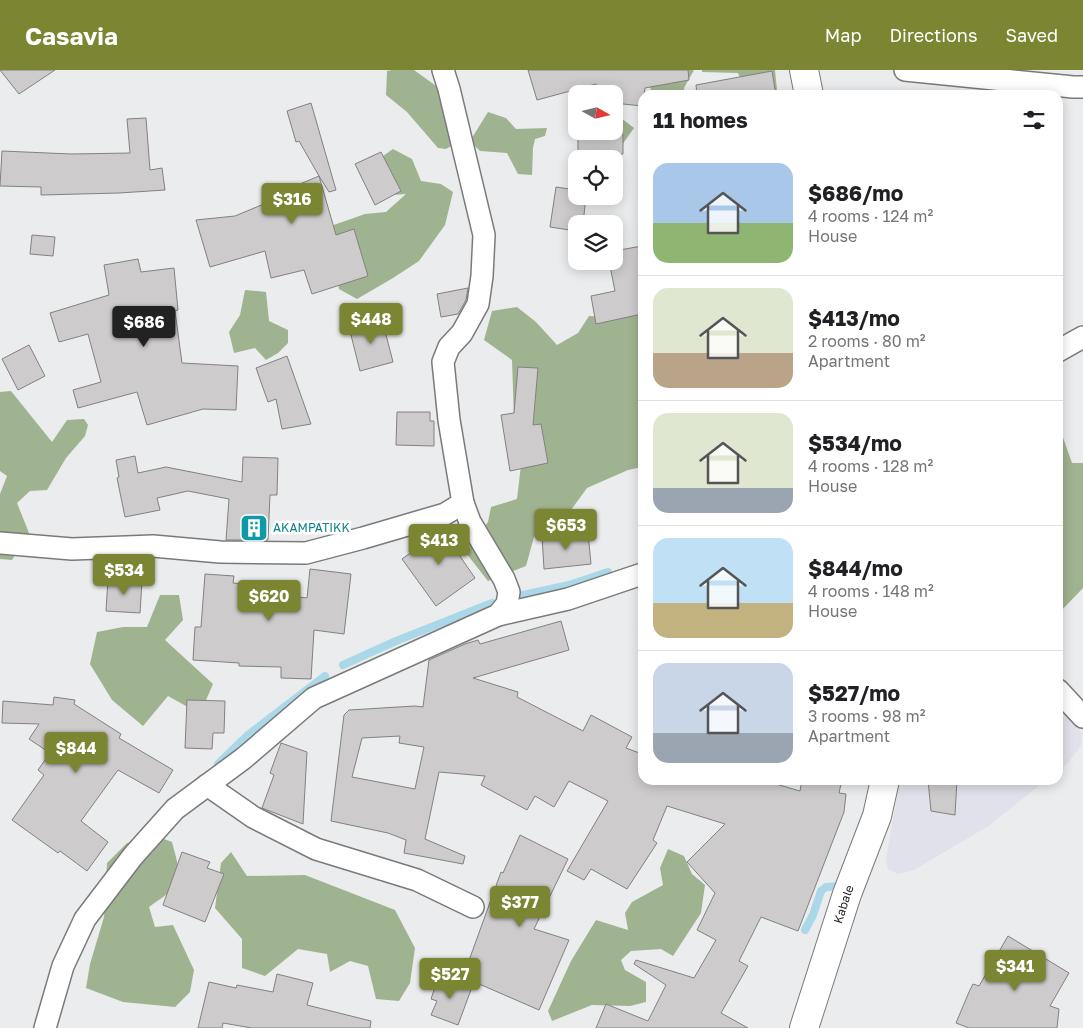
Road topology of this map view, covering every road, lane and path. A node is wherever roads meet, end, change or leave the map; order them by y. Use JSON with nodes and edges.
{"nodes":[{"id":1,"x":443,"y":70,"type":"edge"},
{"id":2,"x":804,"y":70,"type":"edge"},
{"id":3,"x":905,"y":70,"type":"edge"},
{"id":4,"x":1083,"y":87,"type":"edge"},
{"id":5,"x":808,"y":90,"type":"edge"},
{"id":6,"x":1083,"y":337,"type":"edge"},
{"id":7,"x":1063,"y":348,"type":"edge"},
{"id":8,"x":463,"y":504,"type":"junction"},
{"id":9,"x":0,"y":543,"type":"edge"},
{"id":10,"x":638,"y":575,"type":"edge"},
{"id":11,"x":498,"y":615,"type":"junction"},
{"id":12,"x":1063,"y":695,"type":"edge"},
{"id":13,"x":1083,"y":717,"type":"edge"},
{"id":14,"x":207,"y":785,"type":"junction"},
{"id":15,"x":884,"y":785,"type":"edge"},
{"id":16,"x":473,"y":907,"type":"dead end"},
{"id":17,"x":45,"y":1028,"type":"edge"},
{"id":18,"x":804,"y":1028,"type":"edge"}],
"edges":[{"from":1,"to":8,"type":"street"},
{"from":2,"to":5,"type":"street"},
{"from":3,"to":4,"type":"street"},
{"from":6,"to":7,"type":"street"},
{"from":8,"to":9,"type":"street"},
{"from":8,"to":11,"type":"street"},
{"from":10,"to":11,"type":"street"},
{"from":11,"to":14,"type":"street"},
{"from":12,"to":13,"type":"street"},
{"from":14,"to":16,"type":"street"},
{"from":14,"to":17,"type":"street"},
{"from":15,"to":18,"type":"street","name":"Kabale"}]}
